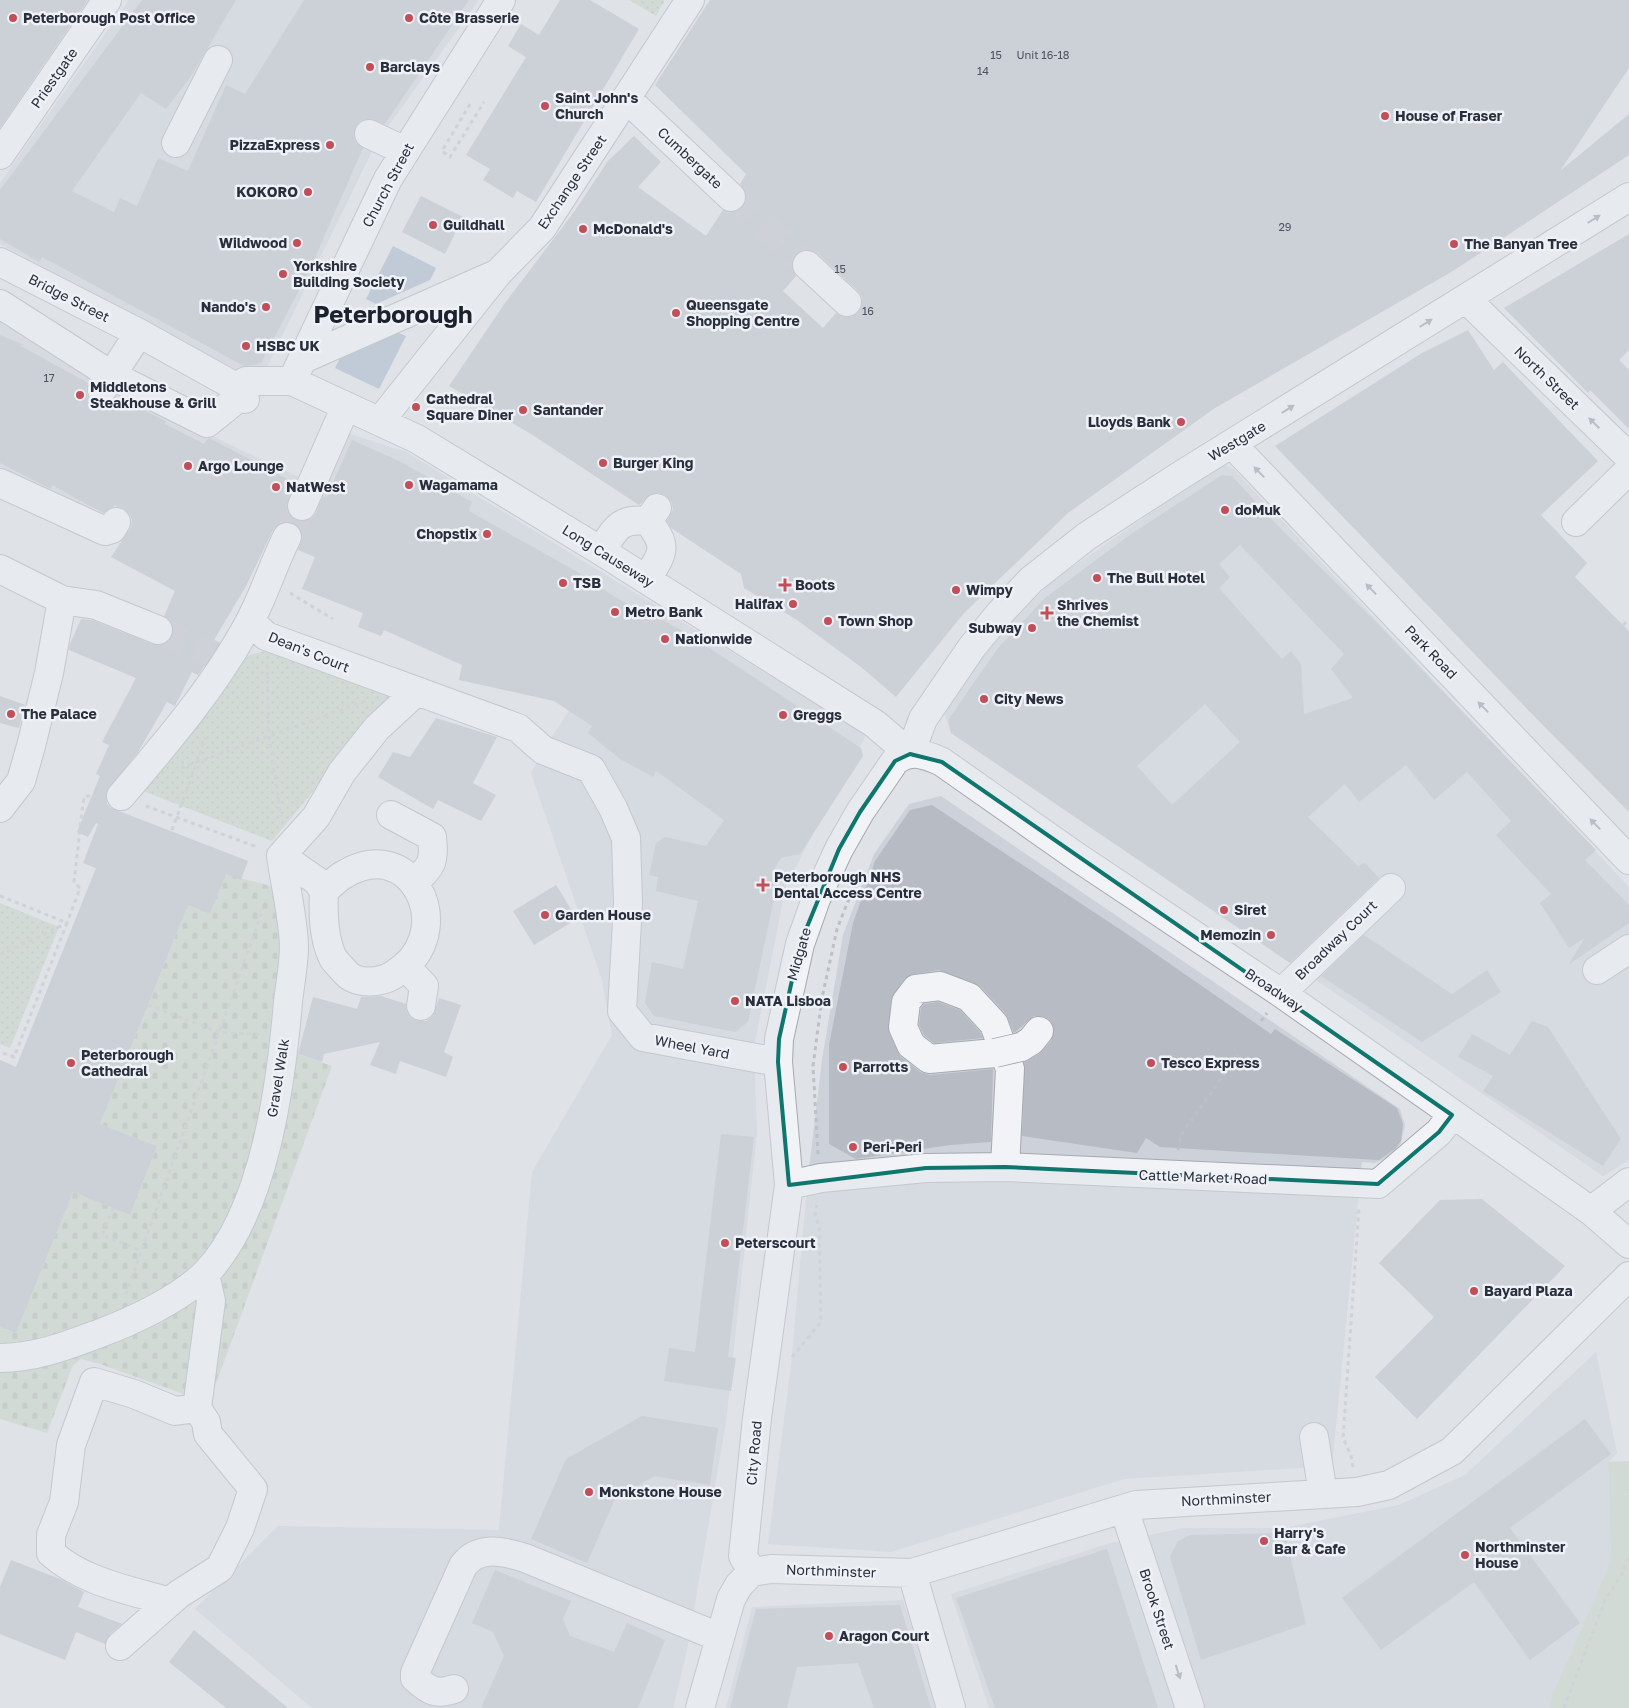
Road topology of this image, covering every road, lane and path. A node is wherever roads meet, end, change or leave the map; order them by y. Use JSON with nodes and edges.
{"nodes":[{"id":1,"x":107,"y":0,"type":"edge"},
{"id":2,"x":501,"y":0,"type":"edge"},
{"id":3,"x":690,"y":0,"type":"edge"},
{"id":4,"x":218,"y":60,"type":"dead end"},
{"id":5,"x":627,"y":99,"type":"junction"},
{"id":6,"x":484,"y":102,"type":"dead end"},
{"id":7,"x":470,"y":104,"type":"dead end"},
{"id":8,"x":370,"y":134,"type":"dead end"},
{"id":9,"x":176,"y":143,"type":"dead end"},
{"id":10,"x":405,"y":151,"type":"junction"},
{"id":11,"x":0,"y":155,"type":"edge"},
{"id":12,"x":731,"y":197,"type":"tunnel mouth"},
{"id":13,"x":1629,"y":197,"type":"edge"},
{"id":14,"x":0,"y":262,"type":"edge"},
{"id":15,"x":807,"y":265,"type":"tunnel mouth"},
{"id":16,"x":498,"y":273,"type":"junction"},
{"id":17,"x":1466,"y":299,"type":"junction"},
{"id":18,"x":847,"y":302,"type":"dead end"},
{"id":19,"x":0,"y":304,"type":"edge"},
{"id":20,"x":138,"y":333,"type":"junction"},
{"id":21,"x":297,"y":370,"type":"junction"},
{"id":22,"x":106,"y":382,"type":"junction"},
{"id":23,"x":237,"y":392,"type":"junction"},
{"id":24,"x":346,"y":406,"type":"junction"},
{"id":25,"x":380,"y":421,"type":"junction"},
{"id":26,"x":1232,"y":444,"type":"junction"},
{"id":27,"x":1629,"y":457,"type":"edge"},
{"id":28,"x":1629,"y":470,"type":"edge"},
{"id":29,"x":0,"y":483,"type":"edge"},
{"id":30,"x":302,"y":506,"type":"tunnel mouth"},
{"id":31,"x":116,"y":522,"type":"dead end"},
{"id":32,"x":1576,"y":522,"type":"dead end"},
{"id":33,"x":287,"y":537,"type":"tunnel mouth"},
{"id":34,"x":601,"y":551,"type":"junction"},
{"id":35,"x":0,"y":569,"type":"edge"},
{"id":36,"x":647,"y":579,"type":"junction"},
{"id":37,"x":267,"y":582,"type":"junction"},
{"id":38,"x":62,"y":600,"type":"junction"},
{"id":39,"x":333,"y":619,"type":"dead end"},
{"id":40,"x":1629,"y":620,"type":"edge"},
{"id":41,"x":1623,"y":625,"type":"dead end"},
{"id":42,"x":258,"y":629,"type":"junction"},
{"id":43,"x":158,"y":630,"type":"tunnel mouth"},
{"id":44,"x":415,"y":693,"type":"junction"},
{"id":45,"x":369,"y":700,"type":"dead end"},
{"id":46,"x":269,"y":735,"type":"junction"},
{"id":47,"x":543,"y":750,"type":"joint"},
{"id":48,"x":910,"y":754,"type":"junction"},
{"id":49,"x":180,"y":768,"type":"dead end"},
{"id":50,"x":121,"y":796,"type":"junction"},
{"id":51,"x":0,"y":808,"type":"edge"},
{"id":52,"x":392,"y":815,"type":"dead end"},
{"id":53,"x":281,"y":856,"type":"junction"},
{"id":54,"x":1629,"y":860,"type":"edge"},
{"id":55,"x":856,"y":880,"type":"dead end"},
{"id":56,"x":414,"y":882,"type":"junction"},
{"id":57,"x":1391,"y":888,"type":"dead end"},
{"id":58,"x":324,"y":891,"type":"junction"},
{"id":59,"x":0,"y":896,"type":"edge"},
{"id":60,"x":265,"y":902,"type":"dead end"},
{"id":61,"x":67,"y":923,"type":"junction"},
{"id":62,"x":1629,"y":949,"type":"edge"},
{"id":63,"x":0,"y":955,"type":"edge"},
{"id":64,"x":405,"y":966,"type":"junction"},
{"id":65,"x":1597,"y":970,"type":"dead end"},
{"id":66,"x":1281,"y":993,"type":"junction"},
{"id":67,"x":148,"y":1005,"type":"dead end"},
{"id":68,"x":421,"y":1006,"type":"dead end"},
{"id":69,"x":219,"y":1032,"type":"junction"},
{"id":70,"x":285,"y":1037,"type":"junction"},
{"id":71,"x":1019,"y":1043,"type":"dead end"},
{"id":72,"x":0,"y":1052,"type":"edge"},
{"id":73,"x":1238,"y":1055,"type":"dead end"},
{"id":74,"x":778,"y":1062,"type":"junction"},
{"id":75,"x":1452,"y":1115,"type":"junction"},
{"id":76,"x":1005,"y":1167,"type":"junction"},
{"id":77,"x":1173,"y":1175,"type":"junction"},
{"id":78,"x":821,"y":1178,"type":"junction"},
{"id":79,"x":1629,"y":1182,"type":"edge"},
{"id":80,"x":1361,"y":1183,"type":"junction"},
{"id":81,"x":789,"y":1185,"type":"junction"},
{"id":82,"x":113,"y":1208,"type":"dead end"},
{"id":83,"x":1591,"y":1211,"type":"junction"},
{"id":84,"x":1629,"y":1244,"type":"edge"},
{"id":85,"x":142,"y":1251,"type":"junction"},
{"id":86,"x":205,"y":1274,"type":"junction"},
{"id":87,"x":1629,"y":1276,"type":"edge"},
{"id":88,"x":114,"y":1328,"type":"junction"},
{"id":89,"x":792,"y":1357,"type":"dead end"},
{"id":90,"x":0,"y":1358,"type":"edge"},
{"id":91,"x":197,"y":1408,"type":"junction"},
{"id":92,"x":1314,"y":1437,"type":"dead end"},
{"id":93,"x":1357,"y":1492,"type":"junction"},
{"id":94,"x":1322,"y":1494,"type":"junction"},
{"id":95,"x":1124,"y":1509,"type":"junction"},
{"id":96,"x":1629,"y":1554,"type":"edge"},
{"id":97,"x":752,"y":1572,"type":"junction"},
{"id":98,"x":912,"y":1573,"type":"junction"},
{"id":99,"x":170,"y":1602,"type":"junction"},
{"id":100,"x":719,"y":1637,"type":"junction"},
{"id":101,"x":120,"y":1646,"type":"dead end"},
{"id":102,"x":454,"y":1689,"type":"dead end"},
{"id":103,"x":700,"y":1708,"type":"edge"},
{"id":104,"x":951,"y":1708,"type":"edge"},
{"id":105,"x":1190,"y":1708,"type":"edge"},
{"id":106,"x":1564,"y":1708,"type":"edge"}],
"edges":[{"from":1,"to":11,"type":"street","name":"Priestgate"},
{"from":2,"to":10,"type":"street","name":"Church Street"},
{"from":3,"to":5,"type":"street","name":"Exchange Street"},
{"from":4,"to":9,"type":"street"},
{"from":5,"to":12,"type":"street","name":"Cumbergate"},
{"from":5,"to":16,"type":"street","name":"Exchange Street"},
{"from":6,"to":7,"type":"path"},
{"from":8,"to":10,"type":"street"},
{"from":10,"to":21,"type":"street","name":"Church Street"},
{"from":17,"to":13,"type":"street","name":"Westgate","one_way":true},
{"from":14,"to":20,"type":"street","name":"Bridge Street"},
{"from":15,"to":18,"type":"street"},
{"from":16,"to":21,"type":"street"},
{"from":16,"to":25,"type":"street","name":"Exchange Street"},
{"from":26,"to":17,"type":"street","name":"Westgate","one_way":true},
{"from":27,"to":17,"type":"street","name":"North Street","one_way":true},
{"from":19,"to":22,"type":"street"},
{"from":20,"to":22,"type":"street"},
{"from":20,"to":23,"type":"street","name":"Bridge Street"},
{"from":21,"to":23,"type":"street"},
{"from":21,"to":24,"type":"street","name":"Long Causeway"},
{"from":22,"to":23,"type":"street"},
{"from":24,"to":25,"type":"street","name":"Long Causeway"},
{"from":24,"to":30,"type":"street"},
{"from":25,"to":34,"type":"street","name":"Long Causeway"},
{"from":26,"to":48,"type":"street","name":"Westgate"},
{"from":54,"to":26,"type":"street","name":"Park Road","one_way":true},
{"from":28,"to":32,"type":"street"},
{"from":29,"to":31,"type":"street"},
{"from":33,"to":37,"type":"street"},
{"from":34,"to":36,"type":"street","name":"Long Causeway"},
{"from":34,"to":36,"type":"street"},
{"from":35,"to":38,"type":"street"},
{"from":36,"to":48,"type":"street","name":"Long Causeway"},
{"from":37,"to":39,"type":"path"},
{"from":37,"to":42,"type":"street"},
{"from":38,"to":43,"type":"street"},
{"from":38,"to":51,"type":"street"},
{"from":40,"to":41,"type":"path"},
{"from":42,"to":44,"type":"street","name":"Dean's Court"},
{"from":42,"to":46,"type":"path"},
{"from":42,"to":50,"type":"street"},
{"from":44,"to":47,"type":"street","name":"Dean's Court"},
{"from":44,"to":53,"type":"street"},
{"from":45,"to":46,"type":"path"},
{"from":46,"to":49,"type":"path"},
{"from":46,"to":53,"type":"path"},
{"from":47,"to":74,"type":"street","name":"Wheel Yard"},
{"from":48,"to":66,"type":"street","name":"Broadway"},
{"from":48,"to":74,"type":"street","name":"Midgate"},
{"from":50,"to":53,"type":"path"},
{"from":50,"to":61,"type":"path"},
{"from":52,"to":56,"type":"street"},
{"from":53,"to":58,"type":"street"},
{"from":53,"to":70,"type":"street","name":"Gravel Walk"},
{"from":55,"to":78,"type":"path"},
{"from":56,"to":58,"type":"street"},
{"from":56,"to":64,"type":"street"},
{"from":57,"to":66,"type":"street","name":"Broadway Court"},
{"from":58,"to":64,"type":"street"},
{"from":59,"to":61,"type":"path"},
{"from":60,"to":69,"type":"path"},
{"from":61,"to":63,"type":"path"},
{"from":61,"to":72,"type":"path"},
{"from":62,"to":65,"type":"street"},
{"from":64,"to":68,"type":"street"},
{"from":66,"to":75,"type":"street","name":"Broadway"},
{"from":67,"to":69,"type":"path"},
{"from":69,"to":70,"type":"path"},
{"from":69,"to":85,"type":"path"},
{"from":70,"to":86,"type":"street","name":"Gravel Walk"},
{"from":71,"to":76,"type":"street"},
{"from":73,"to":77,"type":"path"},
{"from":74,"to":81,"type":"street","name":"Midgate"},
{"from":75,"to":80,"type":"street","name":"Cattle Market Road"},
{"from":75,"to":83,"type":"street","name":"Broadway"},
{"from":76,"to":77,"type":"street","name":"Cattle Market Road"},
{"from":76,"to":78,"type":"street","name":"Cattle Market Road"},
{"from":77,"to":80,"type":"street","name":"Cattle Market Road"},
{"from":78,"to":81,"type":"street","name":"Cattle Market Road"},
{"from":78,"to":89,"type":"path"},
{"from":79,"to":83,"type":"street"},
{"from":80,"to":93,"type":"path"},
{"from":81,"to":97,"type":"street","name":"City Road"},
{"from":82,"to":85,"type":"path"},
{"from":83,"to":84,"type":"street","name":"Broadway"},
{"from":85,"to":88,"type":"path"},
{"from":86,"to":88,"type":"street","name":"Gravel Walk"},
{"from":86,"to":91,"type":"street"},
{"from":87,"to":93,"type":"street","name":"Northminster"},
{"from":88,"to":90,"type":"street","name":"Gravel Walk"},
{"from":91,"to":99,"type":"street"},
{"from":91,"to":99,"type":"street"},
{"from":92,"to":94,"type":"street"},
{"from":93,"to":94,"type":"street","name":"Northminster"},
{"from":94,"to":95,"type":"street","name":"Northminster"},
{"from":95,"to":98,"type":"street","name":"Northminster"},
{"from":95,"to":105,"type":"street","name":"Brook Street","one_way":true},
{"from":96,"to":106,"type":"path"},
{"from":97,"to":98,"type":"street","name":"Northminster"},
{"from":97,"to":100,"type":"street"},
{"from":98,"to":104,"type":"street"},
{"from":99,"to":101,"type":"street"},
{"from":100,"to":102,"type":"street"},
{"from":100,"to":103,"type":"street"}]}
